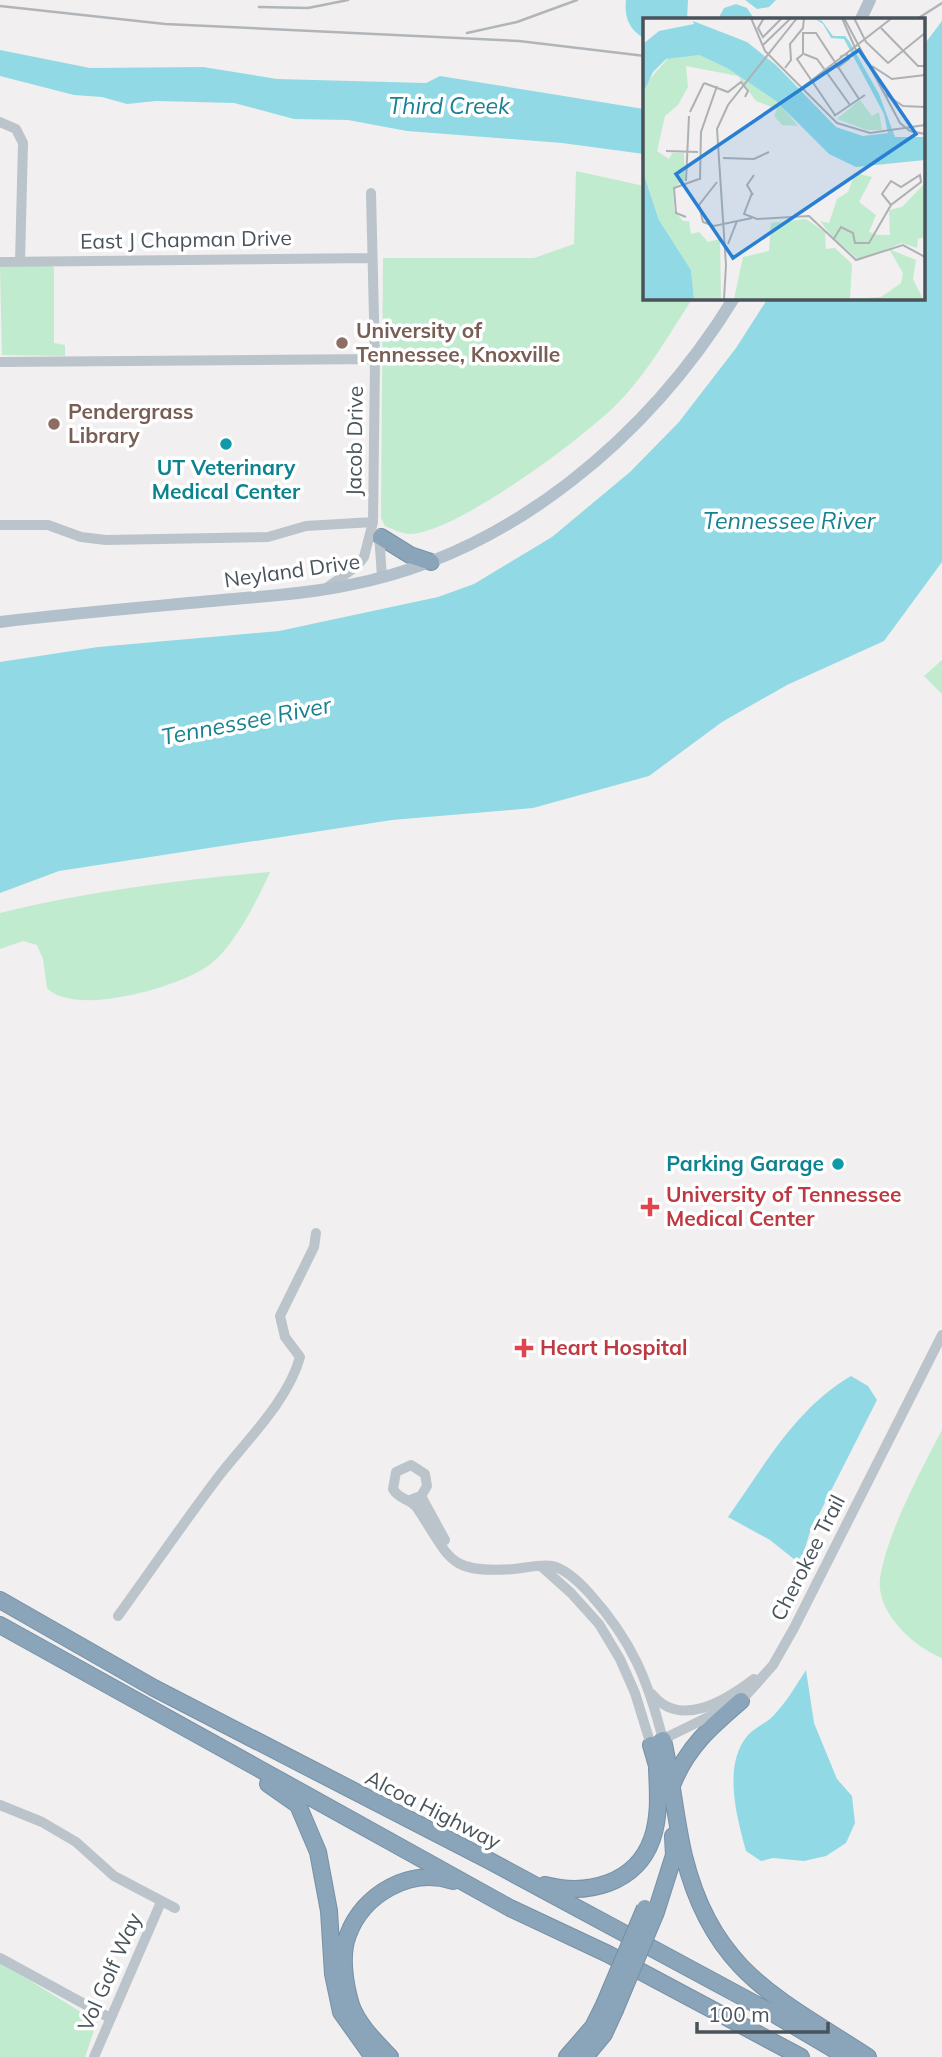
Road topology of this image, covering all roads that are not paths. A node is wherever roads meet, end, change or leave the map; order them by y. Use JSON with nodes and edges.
{"nodes":[{"id":1,"x":870,"y":0,"type":"edge"},
{"id":2,"x":861,"y":18,"type":"edge"},
{"id":3,"x":0,"y":122,"type":"edge"},
{"id":4,"x":371,"y":193,"type":"dead end"},
{"id":5,"x":372,"y":258,"type":"junction"},
{"id":6,"x":0,"y":262,"type":"edge"},
{"id":7,"x":20,"y":262,"type":"junction"},
{"id":8,"x":733,"y":299,"type":"edge"},
{"id":9,"x":375,"y":359,"type":"junction"},
{"id":10,"x":0,"y":362,"type":"edge"},
{"id":11,"x":0,"y":525,"type":"edge"},
{"id":12,"x":377,"y":529,"type":"junction"},
{"id":13,"x":431,"y":562,"type":"junction"},
{"id":14,"x":382,"y":577,"type":"junction"},
{"id":15,"x":324,"y":590,"type":"junction"},
{"id":16,"x":0,"y":622,"type":"edge"},
{"id":17,"x":316,"y":1233,"type":"dead end"},
{"id":18,"x":942,"y":1335,"type":"edge"},
{"id":19,"x":422,"y":1496,"type":"junction"},
{"id":20,"x":410,"y":1500,"type":"junction"},
{"id":21,"x":542,"y":1567,"type":"junction"},
{"id":22,"x":470,"y":1568,"type":"junction"},
{"id":23,"x":0,"y":1587,"type":"edge"},
{"id":24,"x":0,"y":1600,"type":"edge"},
{"id":25,"x":118,"y":1616,"type":"dead end"},
{"id":26,"x":0,"y":1625,"type":"edge"},
{"id":27,"x":68,"y":1640,"type":"junction"},
{"id":28,"x":773,"y":1665,"type":"junction"},
{"id":29,"x":651,"y":1693,"type":"junction"},
{"id":30,"x":130,"y":1698,"type":"junction"},
{"id":31,"x":741,"y":1701,"type":"junction"},
{"id":32,"x":657,"y":1742,"type":"junction"},
{"id":33,"x":657,"y":1769,"type":"junction"},
{"id":34,"x":673,"y":1783,"type":"junction"},
{"id":35,"x":0,"y":1805,"type":"edge"},
{"id":36,"x":525,"y":1881,"type":"junction"},
{"id":37,"x":475,"y":1888,"type":"junction"},
{"id":38,"x":161,"y":1902,"type":"junction"},
{"id":39,"x":175,"y":1908,"type":"dead end"},
{"id":40,"x":651,"y":1910,"type":"junction"},
{"id":41,"x":0,"y":1958,"type":"edge"},
{"id":42,"x":610,"y":2008,"type":"junction"},
{"id":43,"x":110,"y":2018,"type":"junction"},
{"id":44,"x":94,"y":2057,"type":"edge"},
{"id":45,"x":373,"y":2057,"type":"edge"},
{"id":46,"x":390,"y":2057,"type":"edge"},
{"id":47,"x":567,"y":2057,"type":"edge"},
{"id":48,"x":585,"y":2057,"type":"edge"},
{"id":49,"x":801,"y":2057,"type":"edge"},
{"id":50,"x":847,"y":2057,"type":"edge"},
{"id":51,"x":868,"y":2057,"type":"edge"}],
"edges":[{"from":1,"to":2,"type":"main road"},
{"from":3,"to":7,"type":"street"},
{"from":4,"to":5,"type":"street","name":"Jacob Drive"},
{"from":5,"to":7,"type":"street","name":"East J Chapman Drive"},
{"from":5,"to":9,"type":"street","name":"Jacob Drive"},
{"from":6,"to":7,"type":"street","name":"East J Chapman Drive"},
{"from":8,"to":13,"type":"main road","name":"Neyland Drive"},
{"from":9,"to":10,"type":"street"},
{"from":9,"to":12,"type":"street","name":"Jacob Drive"},
{"from":11,"to":12,"type":"street"},
{"from":12,"to":13,"type":"highway"},
{"from":12,"to":14,"type":"street","name":"Jacob Drive"},
{"from":12,"to":15,"type":"street","name":"Jacob Drive"},
{"from":13,"to":14,"type":"main road","name":"Neyland Drive"},
{"from":14,"to":15,"type":"main road","name":"Neyland Drive"},
{"from":15,"to":16,"type":"main road","name":"Neyland Drive"},
{"from":17,"to":25,"type":"street"},
{"from":18,"to":28,"type":"street","name":"Cherokee Trail"},
{"from":19,"to":20,"type":"street"},
{"from":19,"to":20,"type":"street"},
{"from":19,"to":22,"type":"street"},
{"from":20,"to":22,"type":"street"},
{"from":21,"to":22,"type":"street"},
{"from":21,"to":29,"type":"street"},
{"from":21,"to":32,"type":"street"},
{"from":23,"to":27,"type":"highway"},
{"from":24,"to":27,"type":"highway","name":"Alcoa Highway"},
{"from":26,"to":30,"type":"highway"},
{"from":27,"to":36,"type":"highway","name":"Alcoa Highway"},
{"from":28,"to":29,"type":"street"},
{"from":28,"to":31,"type":"street","name":"Cherokee Trail"},
{"from":29,"to":32,"type":"street"},
{"from":30,"to":37,"type":"highway"},
{"from":30,"to":45,"type":"highway"},
{"from":31,"to":32,"type":"street","name":"Cherokee Trail"},
{"from":31,"to":34,"type":"highway"},
{"from":32,"to":33,"type":"highway"},
{"from":32,"to":34,"type":"highway"},
{"from":33,"to":36,"type":"highway"},
{"from":33,"to":40,"type":"highway"},
{"from":34,"to":40,"type":"highway"},
{"from":34,"to":51,"type":"highway"},
{"from":35,"to":38,"type":"street"},
{"from":36,"to":50,"type":"highway","name":"Alcoa Highway"},
{"from":37,"to":46,"type":"highway"},
{"from":37,"to":49,"type":"highway"},
{"from":38,"to":39,"type":"street"},
{"from":38,"to":43,"type":"street","name":"Vol Golf Way"},
{"from":40,"to":42,"type":"highway","bridge":true},
{"from":41,"to":43,"type":"street"},
{"from":42,"to":47,"type":"highway"},
{"from":42,"to":48,"type":"highway"},
{"from":43,"to":44,"type":"street","name":"Vol Golf Way"}]}
